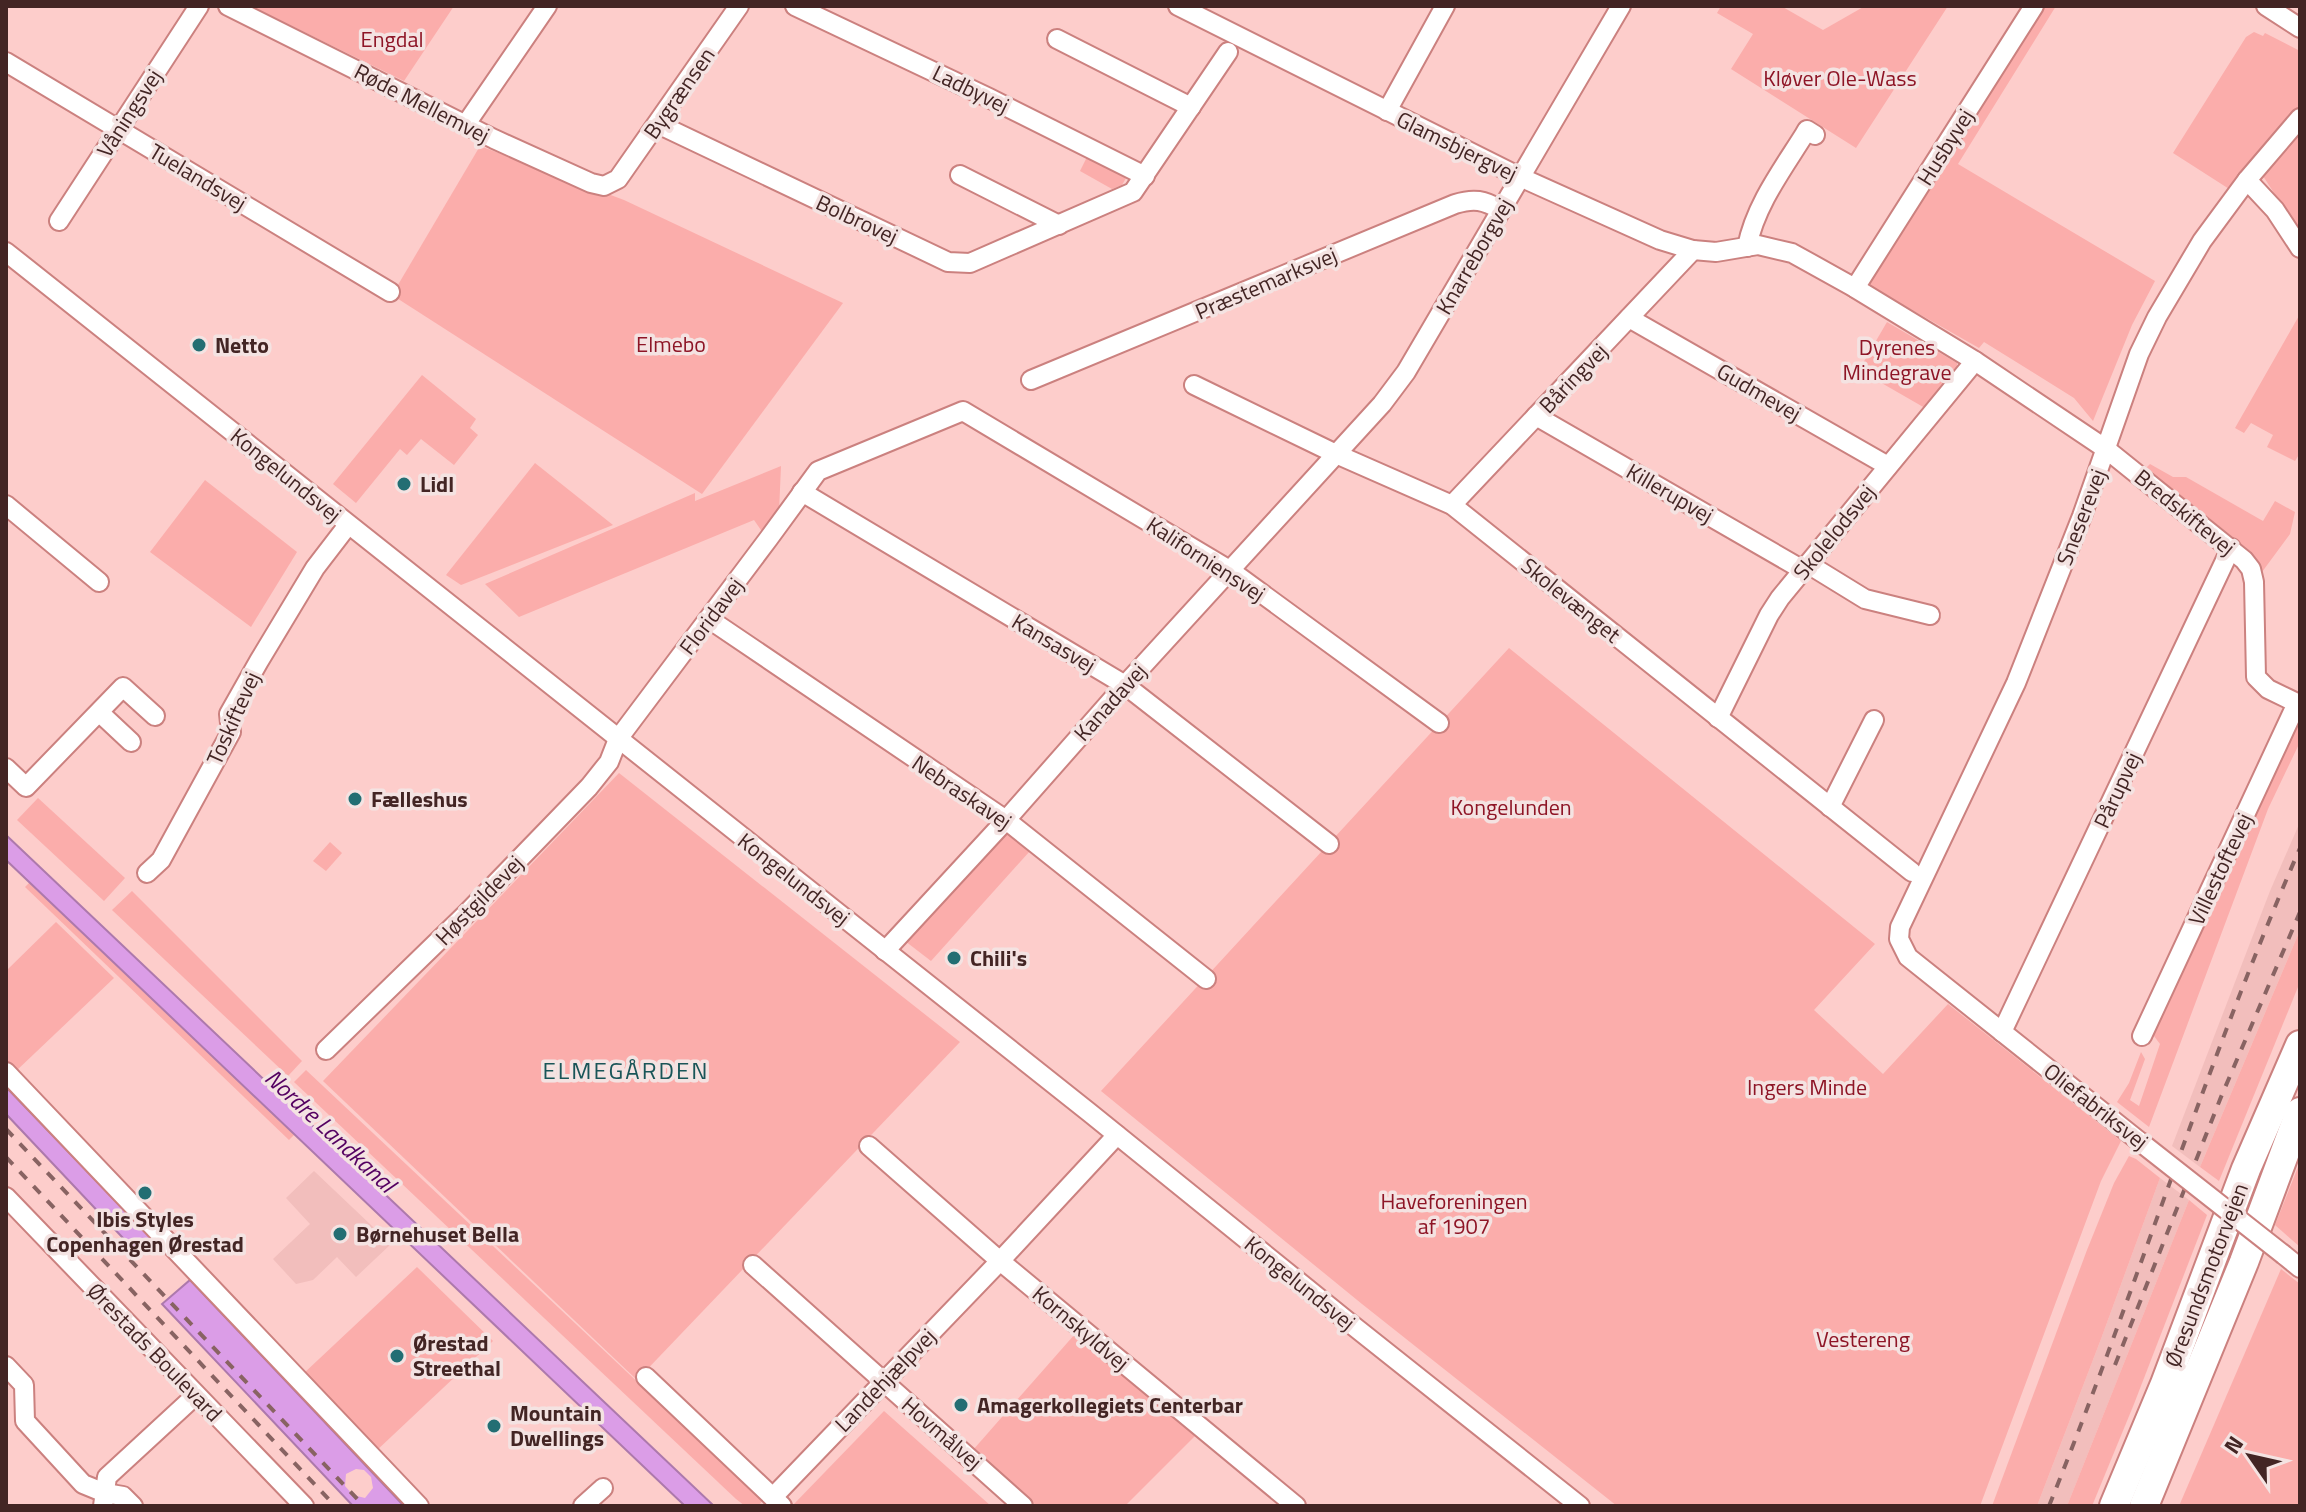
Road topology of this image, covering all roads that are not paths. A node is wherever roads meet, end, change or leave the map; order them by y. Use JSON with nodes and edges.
{"nodes":[{"id":1,"x":199,"y":6,"type":"edge"},
{"id":2,"x":228,"y":6,"type":"edge"},
{"id":3,"x":547,"y":6,"type":"edge"},
{"id":4,"x":739,"y":6,"type":"edge"},
{"id":5,"x":795,"y":6,"type":"edge"},
{"id":6,"x":1178,"y":6,"type":"edge"},
{"id":7,"x":1445,"y":6,"type":"edge"},
{"id":8,"x":1621,"y":6,"type":"edge"},
{"id":9,"x":2034,"y":6,"type":"edge"},
{"id":10,"x":2266,"y":6,"type":"edge"},
{"id":11,"x":2300,"y":28,"type":"edge"},
{"id":12,"x":1057,"y":39,"type":"dead end"},
{"id":13,"x":1228,"y":52,"type":"dead end"},
{"id":14,"x":6,"y":62,"type":"edge"},
{"id":15,"x":1191,"y":107,"type":"junction"},
{"id":16,"x":1387,"y":111,"type":"junction"},
{"id":17,"x":2300,"y":118,"type":"edge"},
{"id":18,"x":466,"y":124,"type":"junction"},
{"id":19,"x":658,"y":124,"type":"junction"},
{"id":20,"x":118,"y":129,"type":"junction"},
{"id":21,"x":1815,"y":135,"type":"dead end"},
{"id":22,"x":960,"y":175,"type":"dead end"},
{"id":23,"x":1145,"y":176,"type":"junction"},
{"id":24,"x":1520,"y":177,"type":"junction"},
{"id":25,"x":618,"y":179,"type":"joint"},
{"id":26,"x":2247,"y":180,"type":"junction"},
{"id":27,"x":1501,"y":210,"type":"junction"},
{"id":28,"x":59,"y":221,"type":"dead end"},
{"id":29,"x":1059,"y":225,"type":"junction"},
{"id":30,"x":1747,"y":247,"type":"junction"},
{"id":31,"x":2300,"y":248,"type":"edge"},
{"id":32,"x":1693,"y":250,"type":"junction"},
{"id":33,"x":6,"y":252,"type":"edge"},
{"id":34,"x":1855,"y":288,"type":"junction"},
{"id":35,"x":390,"y":292,"type":"dead end"},
{"id":36,"x":1629,"y":318,"type":"junction"},
{"id":37,"x":1975,"y":361,"type":"junction"},
{"id":38,"x":1031,"y":380,"type":"dead end"},
{"id":39,"x":1194,"y":385,"type":"dead end"},
{"id":40,"x":1536,"y":416,"type":"junction"},
{"id":41,"x":2106,"y":449,"type":"junction"},
{"id":42,"x":1336,"y":454,"type":"junction"},
{"id":43,"x":1888,"y":466,"type":"junction"},
{"id":44,"x":802,"y":492,"type":"junction"},
{"id":45,"x":6,"y":505,"type":"edge"},
{"id":46,"x":1452,"y":505,"type":"junction"},
{"id":47,"x":348,"y":525,"type":"junction"},
{"id":48,"x":2231,"y":548,"type":"junction"},
{"id":49,"x":1806,"y":567,"type":"junction"},
{"id":50,"x":1231,"y":571,"type":"junction"},
{"id":51,"x":99,"y":582,"type":"dead end"},
{"id":52,"x":1930,"y":615,"type":"dead end"},
{"id":53,"x":709,"y":619,"type":"junction"},
{"id":54,"x":1125,"y":685,"type":"junction"},
{"id":55,"x":2297,"y":703,"type":"joint"},
{"id":56,"x":100,"y":713,"type":"junction"},
{"id":57,"x":155,"y":716,"type":"dead end"},
{"id":58,"x":1718,"y":718,"type":"junction"},
{"id":59,"x":1874,"y":720,"type":"dead end"},
{"id":60,"x":1439,"y":723,"type":"dead end"},
{"id":61,"x":618,"y":739,"type":"junction"},
{"id":62,"x":131,"y":742,"type":"dead end"},
{"id":63,"x":6,"y":768,"type":"edge"},
{"id":64,"x":1830,"y":807,"type":"junction"},
{"id":65,"x":1006,"y":820,"type":"junction"},
{"id":66,"x":1329,"y":844,"type":"dead end"},
{"id":67,"x":1912,"y":872,"type":"dead end"},
{"id":68,"x":147,"y":873,"type":"dead end"},
{"id":69,"x":1899,"y":939,"type":"joint"},
{"id":70,"x":885,"y":951,"type":"junction"},
{"id":71,"x":1206,"y":979,"type":"dead end"},
{"id":72,"x":2300,"y":1019,"type":"edge"},
{"id":73,"x":2002,"y":1032,"type":"junction"},
{"id":74,"x":2142,"y":1036,"type":"dead end"},
{"id":75,"x":2300,"y":1045,"type":"edge"},
{"id":76,"x":326,"y":1050,"type":"dead end"},
{"id":77,"x":6,"y":1072,"type":"edge"},
{"id":78,"x":2300,"y":1112,"type":"edge"},
{"id":79,"x":1117,"y":1135,"type":"junction"},
{"id":80,"x":2300,"y":1137,"type":"edge"},
{"id":81,"x":869,"y":1146,"type":"dead end"},
{"id":82,"x":2246,"y":1169,"type":"junction"},
{"id":83,"x":6,"y":1197,"type":"edge"},
{"id":84,"x":1000,"y":1261,"type":"junction"},
{"id":85,"x":2244,"y":1262,"type":"junction"},
{"id":86,"x":753,"y":1265,"type":"dead end"},
{"id":87,"x":2300,"y":1268,"type":"edge"},
{"id":88,"x":6,"y":1366,"type":"edge"},
{"id":89,"x":646,"y":1377,"type":"dead end"},
{"id":90,"x":883,"y":1382,"type":"junction"},
{"id":91,"x":196,"y":1395,"type":"junction"},
{"id":92,"x":603,"y":1488,"type":"dead end"},
{"id":93,"x":104,"y":1499,"type":"edge"},
{"id":94,"x":778,"y":1501,"type":"edge"},
{"id":95,"x":133,"y":1506,"type":"edge"},
{"id":96,"x":304,"y":1506,"type":"edge"},
{"id":97,"x":419,"y":1506,"type":"edge"},
{"id":98,"x":583,"y":1506,"type":"edge"},
{"id":99,"x":1023,"y":1506,"type":"edge"},
{"id":100,"x":1296,"y":1506,"type":"edge"},
{"id":101,"x":1580,"y":1506,"type":"edge"},
{"id":102,"x":2114,"y":1506,"type":"edge"},
{"id":103,"x":2144,"y":1506,"type":"edge"}],
"edges":[{"from":1,"to":20,"type":"street","name":"Våningsvej"},
{"from":2,"to":18,"type":"street","name":"Røde Mellemvej"},
{"from":3,"to":18,"type":"street"},
{"from":4,"to":19,"type":"street","name":"Bygrænsen"},
{"from":5,"to":23,"type":"street","name":"Ladbyvej"},
{"from":6,"to":16,"type":"street","name":"Glamsbjergvej"},
{"from":7,"to":16,"type":"street"},
{"from":8,"to":24,"type":"street","name":"Knarreborgvej"},
{"from":9,"to":34,"type":"street","name":"Husbyvej"},
{"from":10,"to":11,"type":"street"},
{"from":12,"to":15,"type":"street"},
{"from":13,"to":15,"type":"street","name":"Bolbrovej"},
{"from":14,"to":20,"type":"street","name":"Tuelandsvej"},
{"from":15,"to":23,"type":"street","name":"Bolbrovej"},
{"from":16,"to":24,"type":"street","name":"Glamsbjergvej"},
{"from":17,"to":26,"type":"street","name":"Sneserevej"},
{"from":18,"to":25,"type":"street","name":"Røde Mellemvej"},
{"from":19,"to":25,"type":"street","name":"Bygrænsen"},
{"from":19,"to":29,"type":"street","name":"Bolbrovej"},
{"from":20,"to":28,"type":"street","name":"Våningsvej"},
{"from":20,"to":35,"type":"street","name":"Tuelandsvej"},
{"from":21,"to":30,"type":"street"},
{"from":22,"to":29,"type":"street"},
{"from":23,"to":29,"type":"street","name":"Bolbrovej"},
{"from":24,"to":27,"type":"street","name":"Knarreborgvej"},
{"from":24,"to":32,"type":"street","name":"Glamsbjergvej"},
{"from":26,"to":31,"type":"street"},
{"from":26,"to":41,"type":"street","name":"Sneserevej"},
{"from":27,"to":38,"type":"street","name":"Præstemarksvej"},
{"from":27,"to":42,"type":"street","name":"Knarreborgvej"},
{"from":30,"to":32,"type":"street","name":"Glamsbjergvej"},
{"from":30,"to":34,"type":"street","name":"Glamsbjergvej"},
{"from":32,"to":36,"type":"street","name":"Båringvej"},
{"from":33,"to":47,"type":"street","name":"Kongelundsvej"},
{"from":34,"to":37,"type":"street","name":"Glamsbjergvej"},
{"from":36,"to":40,"type":"street","name":"Båringvej"},
{"from":36,"to":43,"type":"street","name":"Gudmevej"},
{"from":37,"to":41,"type":"street","name":"Glamsbjergvej"},
{"from":37,"to":43,"type":"street","name":"Skolelodsvej"},
{"from":39,"to":42,"type":"street","name":"Skolevænget"},
{"from":40,"to":46,"type":"street","name":"Båringvej"},
{"from":40,"to":49,"type":"street","name":"Killerupvej"},
{"from":41,"to":48,"type":"street","name":"Bredskiftevej"},
{"from":41,"to":69,"type":"street","name":"Sneserevej"},
{"from":42,"to":46,"type":"street","name":"Skolevænget"},
{"from":42,"to":50,"type":"street","name":"Kanadavej"},
{"from":43,"to":49,"type":"street","name":"Skolelodsvej"},
{"from":44,"to":50,"type":"street","name":"Kaliforniensvej"},
{"from":44,"to":53,"type":"street","name":"Floridavej"},
{"from":44,"to":54,"type":"street","name":"Kansasvej"},
{"from":45,"to":51,"type":"street"},
{"from":46,"to":58,"type":"street","name":"Skolevænget"},
{"from":47,"to":61,"type":"street","name":"Kongelundsvej"},
{"from":47,"to":68,"type":"street","name":"Toskiftevej"},
{"from":48,"to":55,"type":"street","name":"Bredskiftevej"},
{"from":48,"to":73,"type":"street","name":"Pårupvej"},
{"from":49,"to":52,"type":"street","name":"Killerupvej"},
{"from":49,"to":58,"type":"street","name":"Skolelodsvej"},
{"from":50,"to":54,"type":"street","name":"Kanadavej"},
{"from":50,"to":60,"type":"street","name":"Kaliforniensvej"},
{"from":53,"to":61,"type":"street","name":"Floridavej"},
{"from":53,"to":65,"type":"street","name":"Nebraskavej"},
{"from":54,"to":65,"type":"street","name":"Kanadavej"},
{"from":54,"to":66,"type":"street","name":"Kansasvej"},
{"from":55,"to":74,"type":"street","name":"Villestoftevej"},
{"from":56,"to":57,"type":"street"},
{"from":56,"to":62,"type":"street"},
{"from":56,"to":63,"type":"street"},
{"from":58,"to":64,"type":"street","name":"Skolevænget"},
{"from":59,"to":64,"type":"street"},
{"from":61,"to":70,"type":"street","name":"Kongelundsvej"},
{"from":61,"to":76,"type":"street","name":"Høstgildevej"},
{"from":64,"to":67,"type":"street","name":"Skolevænget"},
{"from":65,"to":70,"type":"street","name":"Kanadavej"},
{"from":65,"to":71,"type":"street","name":"Nebraskavej"},
{"from":69,"to":73,"type":"street","name":"Oliefabriksvej"},
{"from":70,"to":79,"type":"street","name":"Kongelundsvej"},
{"from":72,"to":82,"type":"highway"},
{"from":73,"to":87,"type":"street","name":"Oliefabriksvej","bridge":true},
{"from":75,"to":82,"type":"highway","name":"Øresundsmotorvejen"},
{"from":77,"to":97,"type":"street"},
{"from":78,"to":85,"type":"highway","name":"Øresundsmotorvejen"},
{"from":79,"to":84,"type":"street","name":"Landehjælpvej"},
{"from":79,"to":101,"type":"street","name":"Kongelundsvej"},
{"from":80,"to":85,"type":"highway"},
{"from":81,"to":84,"type":"street","name":"Kornskyldvej"},
{"from":82,"to":102,"type":"highway","name":"Øresundsmotorvejen"},
{"from":83,"to":91,"type":"street","name":"Ørestads Boulevard"},
{"from":84,"to":90,"type":"street","name":"Landehjælpvej"},
{"from":84,"to":100,"type":"street","name":"Kornskyldvej"},
{"from":85,"to":103,"type":"highway","name":"Øresundsmotorvejen"},
{"from":86,"to":90,"type":"street","name":"Hovmålvej"},
{"from":88,"to":93,"type":"street"},
{"from":89,"to":94,"type":"street","name":"Landehjælpvej"},
{"from":90,"to":94,"type":"street","name":"Landehjælpvej"},
{"from":90,"to":99,"type":"street","name":"Hovmålvej"},
{"from":91,"to":93,"type":"street"},
{"from":91,"to":96,"type":"street","name":"Ørestads Boulevard"},
{"from":92,"to":98,"type":"street"},
{"from":93,"to":95,"type":"street"}]}
